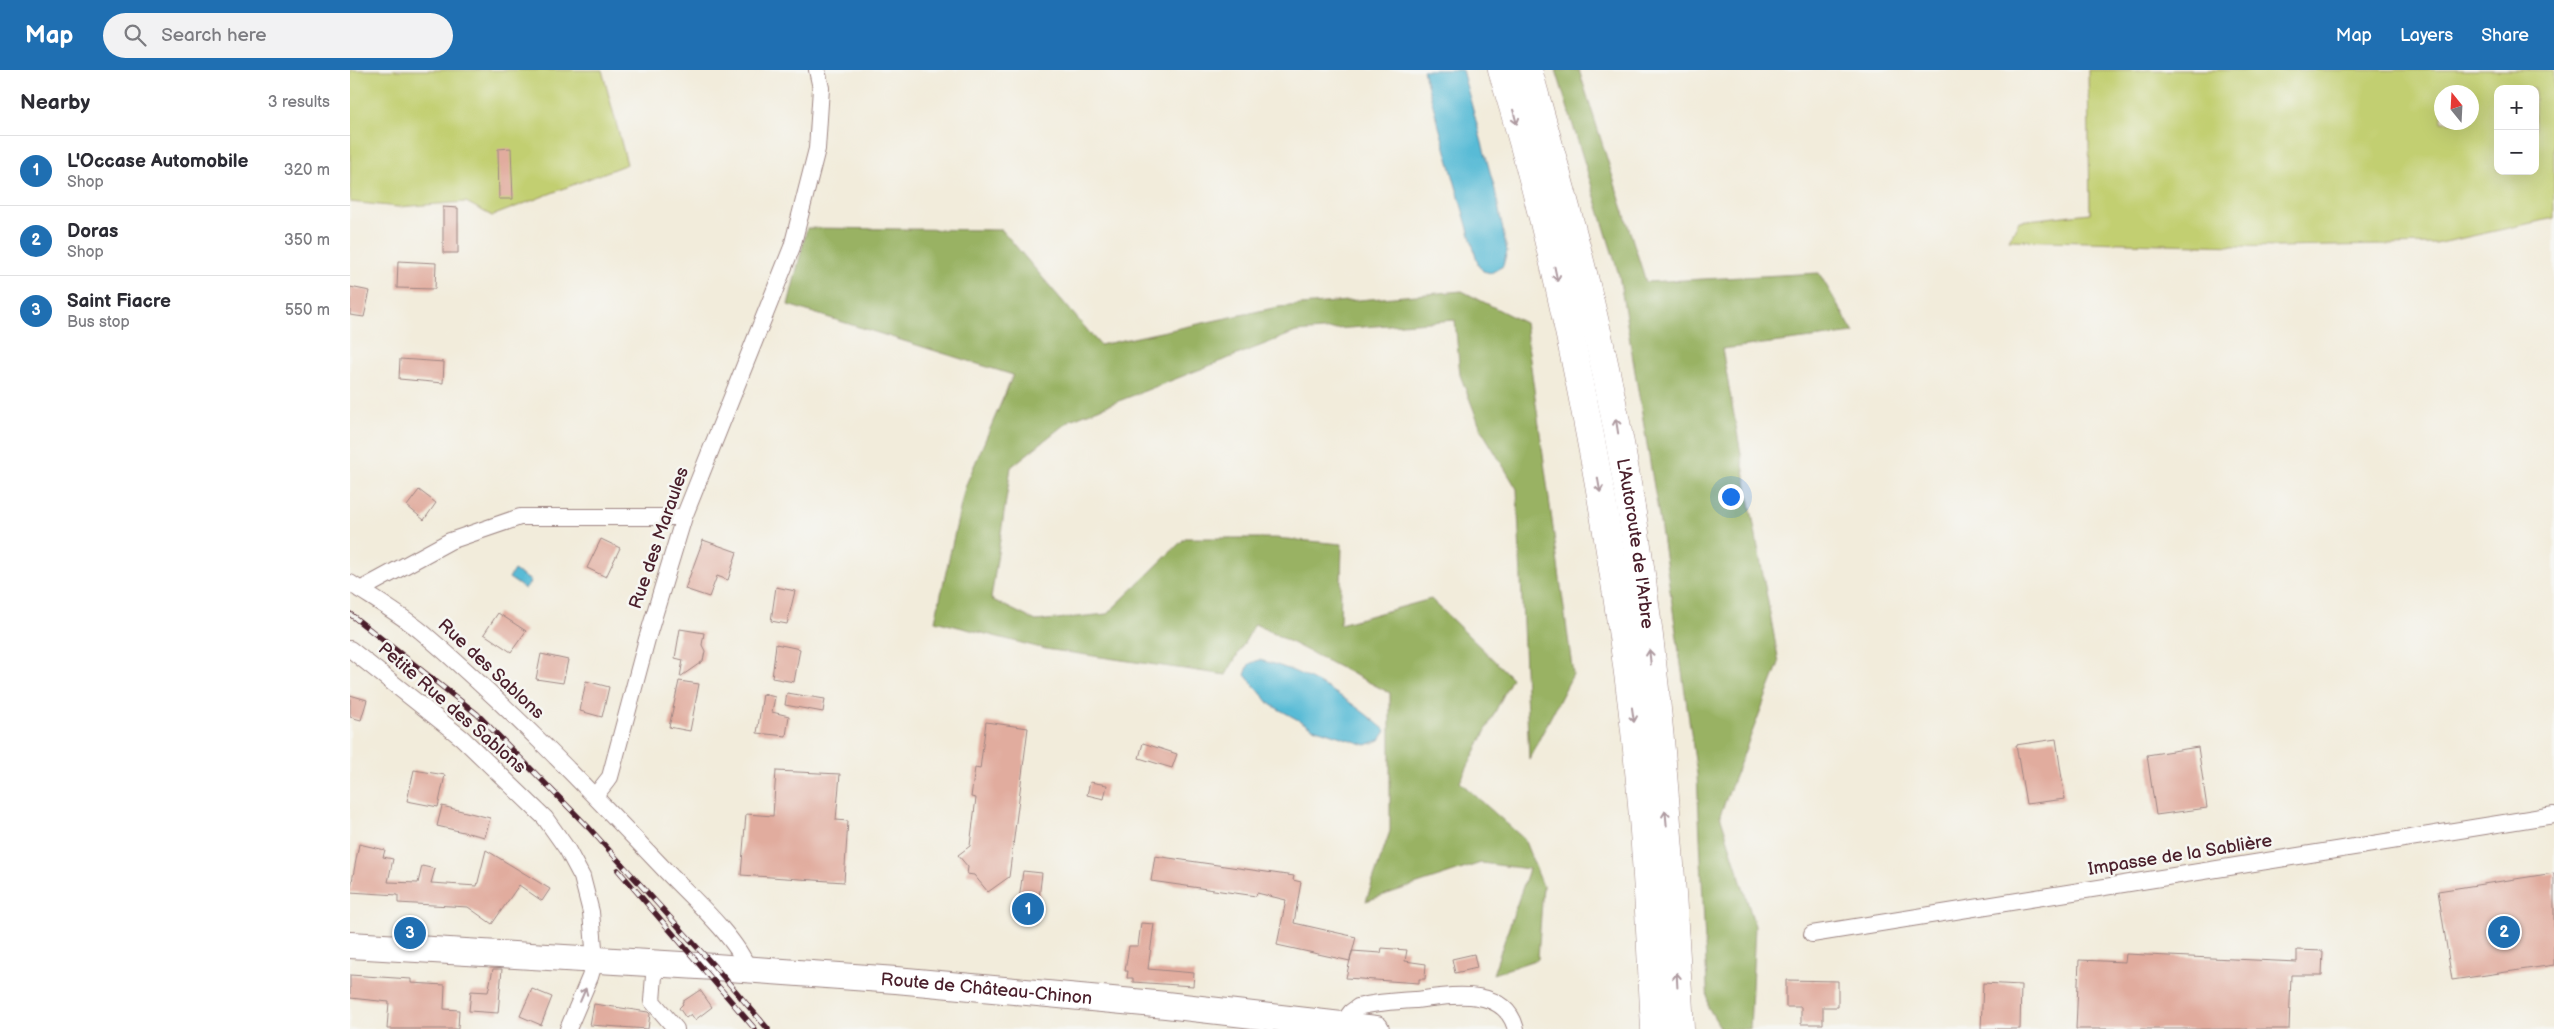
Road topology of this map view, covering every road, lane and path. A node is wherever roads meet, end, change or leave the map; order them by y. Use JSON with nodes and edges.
{"nodes":[{"id":1,"x":817,"y":70,"type":"edge"},
{"id":2,"x":1502,"y":70,"type":"edge"},
{"id":3,"x":1528,"y":70,"type":"edge"},
{"id":4,"x":684,"y":517,"type":"junction"},
{"id":5,"x":355,"y":586,"type":"edge"},
{"id":6,"x":350,"y":649,"type":"edge"},
{"id":7,"x":595,"y":796,"type":"junction"},
{"id":8,"x":2554,"y":815,"type":"edge"},
{"id":9,"x":1812,"y":934,"type":"dead end"},
{"id":10,"x":350,"y":945,"type":"edge"},
{"id":11,"x":595,"y":960,"type":"junction"},
{"id":12,"x":655,"y":963,"type":"junction"},
{"id":13,"x":748,"y":969,"type":"junction"},
{"id":14,"x":1340,"y":1026,"type":"edge"},
{"id":15,"x":568,"y":1029,"type":"edge"},
{"id":16,"x":676,"y":1029,"type":"edge"},
{"id":17,"x":1376,"y":1029,"type":"edge"},
{"id":18,"x":1516,"y":1029,"type":"edge"},
{"id":19,"x":1654,"y":1029,"type":"edge"},
{"id":20,"x":1680,"y":1029,"type":"edge"}],
"edges":[{"from":1,"to":4,"type":"street","name":"Rue des Maraules"},
{"from":2,"to":19,"type":"highway","name":"L'Autoroute de l'Arbre","one_way":true},
{"from":20,"to":3,"type":"highway","name":"L'Autoroute de l'Arbre","one_way":true},
{"from":4,"to":5,"type":"street"},
{"from":4,"to":7,"type":"street","name":"Rue des Maraules"},
{"from":5,"to":7,"type":"street","name":"Rue des Sablons"},
{"from":6,"to":11,"type":"street","name":"Petite Rue des Sablons"},
{"from":7,"to":13,"type":"street"},
{"from":8,"to":9,"type":"street","name":"Impasse de la Sablière"},
{"from":10,"to":11,"type":"main road","name":"Route de Château-Chinon"},
{"from":11,"to":12,"type":"main road","name":"Route de Château-Chinon"},
{"from":15,"to":11,"type":"street","one_way":true},
{"from":12,"to":13,"type":"main road","name":"Route de Château-Chinon"},
{"from":12,"to":16,"type":"street"},
{"from":13,"to":14,"type":"main road","name":"Route de Château-Chinon"},
{"from":14,"to":17,"type":"main road","name":"Route de Château-Chinon"},
{"from":14,"to":18,"type":"street"}]}
